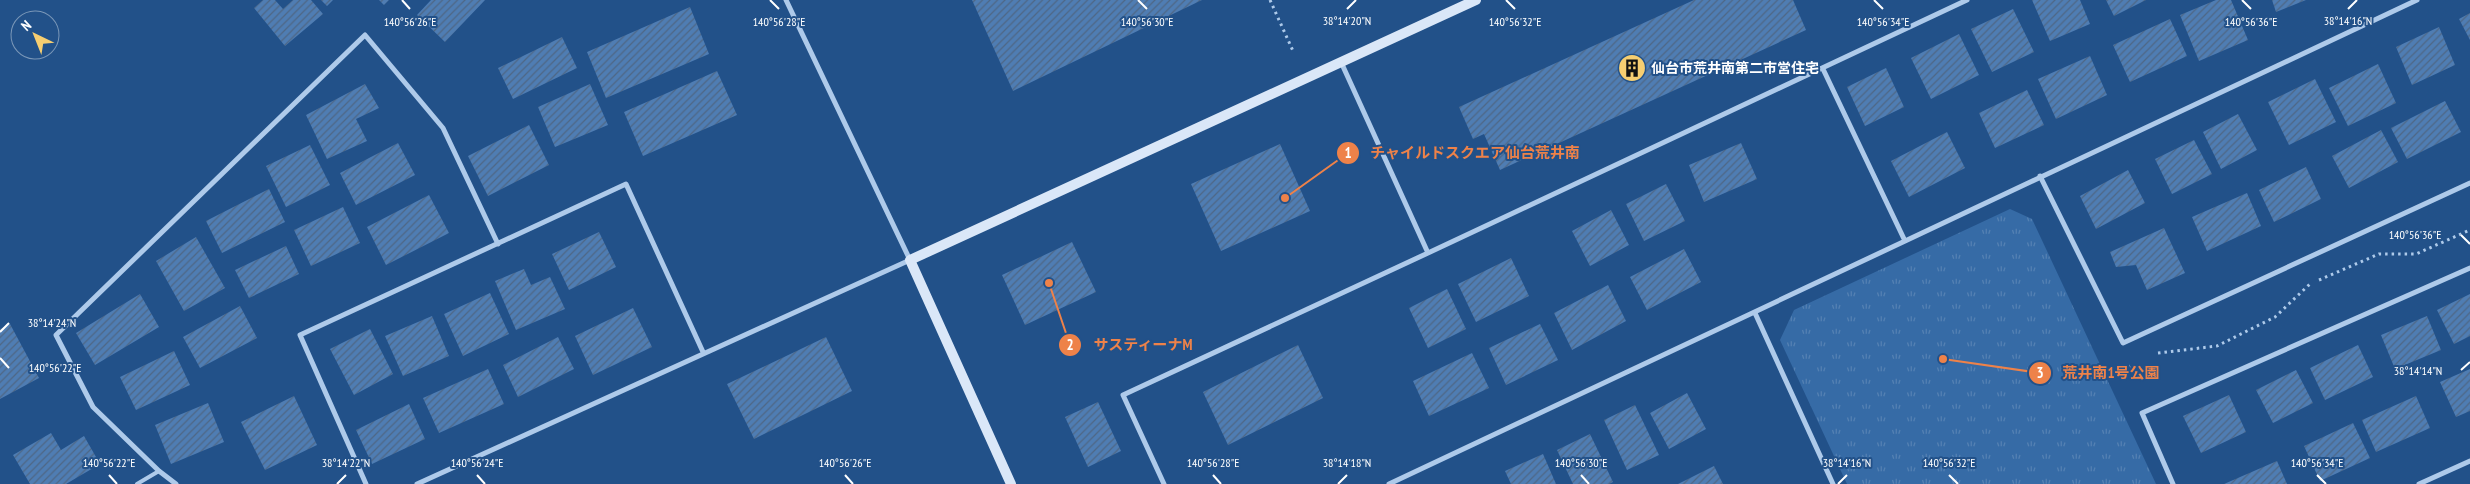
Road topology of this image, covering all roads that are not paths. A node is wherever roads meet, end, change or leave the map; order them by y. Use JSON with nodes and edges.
{"nodes":[{"id":1,"x":786,"y":0,"type":"edge"},
{"id":2,"x":1476,"y":0,"type":"edge"},
{"id":3,"x":1966,"y":0,"type":"edge"},
{"id":4,"x":2417,"y":0,"type":"edge"},
{"id":5,"x":1341,"y":62,"type":"junction"},
{"id":6,"x":1823,"y":69,"type":"junction"},
{"id":7,"x":2040,"y":176,"type":"junction"},
{"id":8,"x":2470,"y":183,"type":"edge"},
{"id":9,"x":1905,"y":241,"type":"junction"},
{"id":10,"x":498,"y":244,"type":"junction"},
{"id":11,"x":1428,"y":253,"type":"junction"},
{"id":12,"x":910,"y":260,"type":"junction"},
{"id":13,"x":2470,"y":268,"type":"edge"},
{"id":14,"x":1755,"y":313,"type":"junction"},
{"id":15,"x":703,"y":352,"type":"junction"},
{"id":16,"x":2470,"y":461,"type":"edge"},
{"id":17,"x":159,"y":471,"type":"junction"},
{"id":18,"x":137,"y":484,"type":"edge"},
{"id":19,"x":176,"y":484,"type":"edge"},
{"id":20,"x":366,"y":484,"type":"edge"},
{"id":21,"x":417,"y":484,"type":"edge"},
{"id":22,"x":1011,"y":484,"type":"edge"},
{"id":23,"x":1164,"y":484,"type":"edge"},
{"id":24,"x":1389,"y":484,"type":"edge"},
{"id":25,"x":1833,"y":484,"type":"edge"},
{"id":26,"x":2173,"y":484,"type":"edge"},
{"id":27,"x":2419,"y":484,"type":"edge"}],
"edges":[{"from":1,"to":12,"type":"street"},
{"from":2,"to":5,"type":"street"},
{"from":3,"to":6,"type":"street"},
{"from":4,"to":7,"type":"street"},
{"from":5,"to":11,"type":"street"},
{"from":5,"to":12,"type":"street"},
{"from":6,"to":9,"type":"street"},
{"from":6,"to":11,"type":"street"},
{"from":7,"to":8,"type":"street"},
{"from":7,"to":9,"type":"street"},
{"from":9,"to":14,"type":"street"},
{"from":10,"to":15,"type":"street"},
{"from":10,"to":17,"type":"street"},
{"from":10,"to":20,"type":"street"},
{"from":11,"to":23,"type":"street"},
{"from":12,"to":15,"type":"street"},
{"from":12,"to":22,"type":"street"},
{"from":13,"to":26,"type":"street"},
{"from":14,"to":24,"type":"street"},
{"from":14,"to":25,"type":"street"},
{"from":15,"to":21,"type":"street"},
{"from":16,"to":27,"type":"street"},
{"from":17,"to":18,"type":"lane"},
{"from":17,"to":19,"type":"street"}]}
